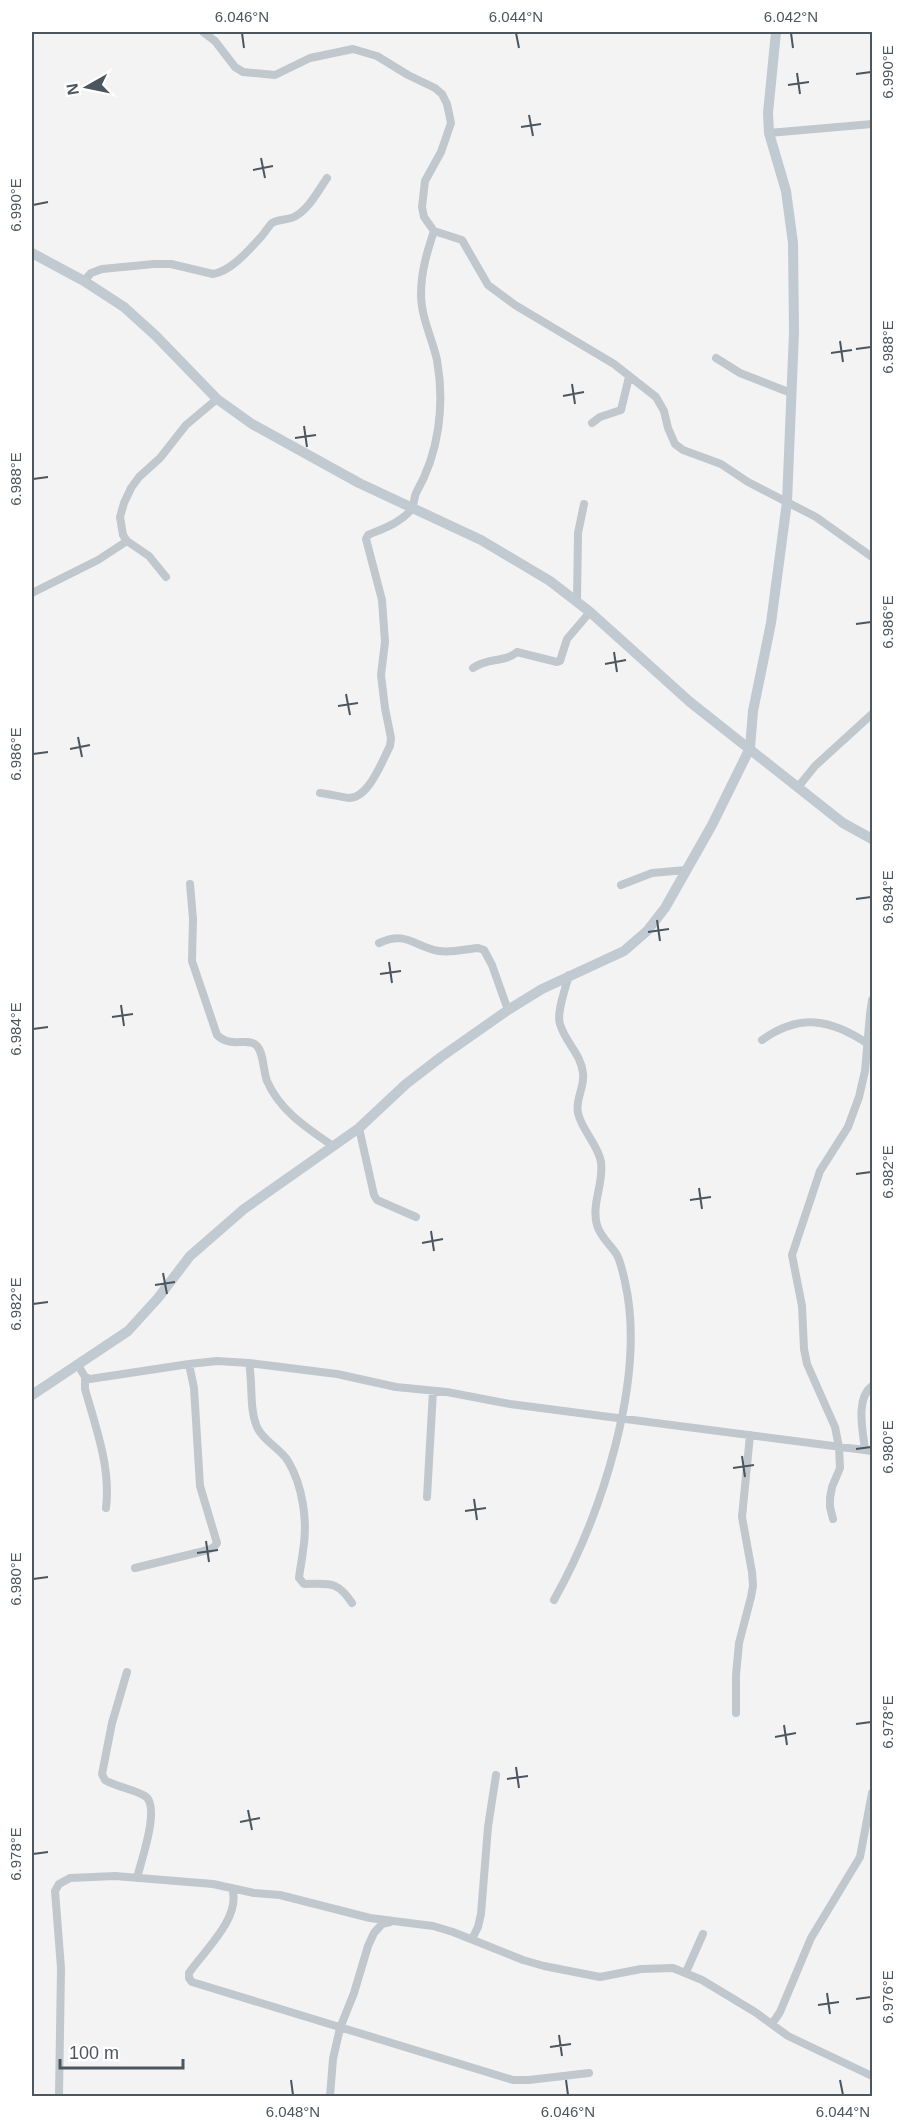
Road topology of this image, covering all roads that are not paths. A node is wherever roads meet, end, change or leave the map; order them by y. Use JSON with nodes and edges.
{"nodes":[{"id":1,"x":203,"y":32,"type":"edge"},
{"id":2,"x":776,"y":32,"type":"edge"},
{"id":3,"x":873,"y":124,"type":"edge"},
{"id":4,"x":770,"y":133,"type":"junction"},
{"id":5,"x":327,"y":178,"type":"dead end"},
{"id":6,"x":434,"y":231,"type":"junction"},
{"id":7,"x":32,"y":253,"type":"edge"},
{"id":8,"x":84,"y":281,"type":"junction"},
{"id":9,"x":716,"y":358,"type":"dead end"},
{"id":10,"x":629,"y":377,"type":"junction"},
{"id":11,"x":791,"y":393,"type":"junction"},
{"id":12,"x":217,"y":399,"type":"junction"},
{"id":13,"x":592,"y":423,"type":"dead end"},
{"id":14,"x":787,"y":502,"type":"junction"},
{"id":15,"x":584,"y":504,"type":"dead end"},
{"id":16,"x":412,"y":508,"type":"junction"},
{"id":17,"x":126,"y":541,"type":"junction"},
{"id":18,"x":873,"y":557,"type":"edge"},
{"id":19,"x":166,"y":577,"type":"dead end"},
{"id":20,"x":32,"y":593,"type":"edge"},
{"id":21,"x":577,"y":601,"type":"junction"},
{"id":22,"x":590,"y":612,"type":"junction"},
{"id":23,"x":474,"y":668,"type":"dead end"},
{"id":24,"x":873,"y":714,"type":"edge"},
{"id":25,"x":750,"y":748,"type":"junction"},
{"id":26,"x":798,"y":787,"type":"junction"},
{"id":27,"x":320,"y":793,"type":"dead end"},
{"id":28,"x":873,"y":839,"type":"edge"},
{"id":29,"x":686,"y":870,"type":"junction"},
{"id":30,"x":190,"y":884,"type":"dead end"},
{"id":31,"x":621,"y":885,"type":"dead end"},
{"id":32,"x":379,"y":943,"type":"dead end"},
{"id":33,"x":569,"y":975,"type":"junction"},
{"id":34,"x":873,"y":1000,"type":"edge"},
{"id":35,"x":508,"y":1010,"type":"junction"},
{"id":36,"x":762,"y":1040,"type":"dead end"},
{"id":37,"x":868,"y":1044,"type":"junction"},
{"id":38,"x":359,"y":1128,"type":"junction"},
{"id":39,"x":333,"y":1146,"type":"junction"},
{"id":40,"x":416,"y":1217,"type":"dead end"},
{"id":41,"x":249,"y":1363,"type":"junction"},
{"id":42,"x":189,"y":1364,"type":"junction"},
{"id":43,"x":78,"y":1365,"type":"junction"},
{"id":44,"x":85,"y":1377,"type":"junction"},
{"id":45,"x":873,"y":1386,"type":"edge"},
{"id":46,"x":32,"y":1390,"type":"edge"},
{"id":47,"x":433,"y":1391,"type":"junction"},
{"id":48,"x":621,"y":1419,"type":"junction"},
{"id":49,"x":750,"y":1435,"type":"junction"},
{"id":50,"x":839,"y":1447,"type":"junction"},
{"id":51,"x":869,"y":1451,"type":"edge"},
{"id":52,"x":427,"y":1497,"type":"dead end"},
{"id":53,"x":106,"y":1508,"type":"dead end"},
{"id":54,"x":833,"y":1519,"type":"dead end"},
{"id":55,"x":135,"y":1568,"type":"dead end"},
{"id":56,"x":554,"y":1600,"type":"dead end"},
{"id":57,"x":352,"y":1603,"type":"dead end"},
{"id":58,"x":127,"y":1672,"type":"dead end"},
{"id":59,"x":736,"y":1713,"type":"dead end"},
{"id":60,"x":496,"y":1775,"type":"dead end"},
{"id":61,"x":873,"y":1793,"type":"edge"},
{"id":62,"x":869,"y":1829,"type":"edge"},
{"id":63,"x":137,"y":1878,"type":"junction"},
{"id":64,"x":232,"y":1888,"type":"junction"},
{"id":65,"x":394,"y":1920,"type":"junction"},
{"id":66,"x":703,"y":1934,"type":"dead end"},
{"id":67,"x":472,"y":1939,"type":"junction"},
{"id":68,"x":686,"y":1972,"type":"junction"},
{"id":69,"x":772,"y":2024,"type":"junction"},
{"id":70,"x":340,"y":2028,"type":"junction"},
{"id":71,"x":589,"y":2073,"type":"dead end"},
{"id":72,"x":873,"y":2076,"type":"edge"},
{"id":73,"x":59,"y":2097,"type":"edge"},
{"id":74,"x":330,"y":2097,"type":"edge"}],
"edges":[{"from":1,"to":6,"type":"street"},
{"from":2,"to":4,"type":"street"},
{"from":3,"to":4,"type":"street"},
{"from":4,"to":11,"type":"street"},
{"from":5,"to":8,"type":"street"},
{"from":6,"to":10,"type":"street"},
{"from":6,"to":16,"type":"street"},
{"from":7,"to":8,"type":"street"},
{"from":8,"to":12,"type":"street"},
{"from":9,"to":11,"type":"street"},
{"from":10,"to":13,"type":"street"},
{"from":10,"to":14,"type":"street"},
{"from":11,"to":14,"type":"street"},
{"from":12,"to":16,"type":"street"},
{"from":12,"to":17,"type":"street"},
{"from":14,"to":18,"type":"street"},
{"from":14,"to":25,"type":"street"},
{"from":15,"to":21,"type":"street"},
{"from":16,"to":21,"type":"street"},
{"from":16,"to":27,"type":"street"},
{"from":17,"to":19,"type":"street"},
{"from":17,"to":20,"type":"street"},
{"from":21,"to":22,"type":"street"},
{"from":22,"to":23,"type":"street"},
{"from":22,"to":25,"type":"street"},
{"from":24,"to":26,"type":"street"},
{"from":25,"to":26,"type":"street"},
{"from":25,"to":29,"type":"street"},
{"from":26,"to":28,"type":"street"},
{"from":29,"to":31,"type":"street"},
{"from":29,"to":33,"type":"street"},
{"from":30,"to":39,"type":"street"},
{"from":32,"to":35,"type":"street"},
{"from":33,"to":35,"type":"street"},
{"from":33,"to":48,"type":"street"},
{"from":34,"to":37,"type":"street"},
{"from":35,"to":38,"type":"street"},
{"from":36,"to":37,"type":"street"},
{"from":37,"to":50,"type":"street"},
{"from":38,"to":39,"type":"street"},
{"from":38,"to":40,"type":"street"},
{"from":39,"to":43,"type":"street"},
{"from":41,"to":42,"type":"street"},
{"from":41,"to":47,"type":"street"},
{"from":41,"to":57,"type":"street"},
{"from":42,"to":44,"type":"street"},
{"from":42,"to":55,"type":"street"},
{"from":43,"to":44,"type":"street"},
{"from":43,"to":46,"type":"street"},
{"from":44,"to":53,"type":"street"},
{"from":45,"to":51,"type":"street"},
{"from":47,"to":48,"type":"street"},
{"from":47,"to":52,"type":"street"},
{"from":48,"to":49,"type":"street"},
{"from":48,"to":56,"type":"street"},
{"from":49,"to":50,"type":"street"},
{"from":49,"to":59,"type":"street"},
{"from":50,"to":51,"type":"street"},
{"from":50,"to":54,"type":"street"},
{"from":58,"to":63,"type":"street"},
{"from":60,"to":67,"type":"street"},
{"from":61,"to":62,"type":"street"},
{"from":62,"to":69,"type":"street"},
{"from":63,"to":64,"type":"street"},
{"from":63,"to":73,"type":"street"},
{"from":64,"to":65,"type":"street"},
{"from":64,"to":70,"type":"street"},
{"from":65,"to":67,"type":"street"},
{"from":65,"to":70,"type":"street"},
{"from":66,"to":68,"type":"street"},
{"from":67,"to":68,"type":"street"},
{"from":68,"to":69,"type":"street"},
{"from":69,"to":72,"type":"street"},
{"from":70,"to":71,"type":"street"},
{"from":70,"to":74,"type":"street"}]}
